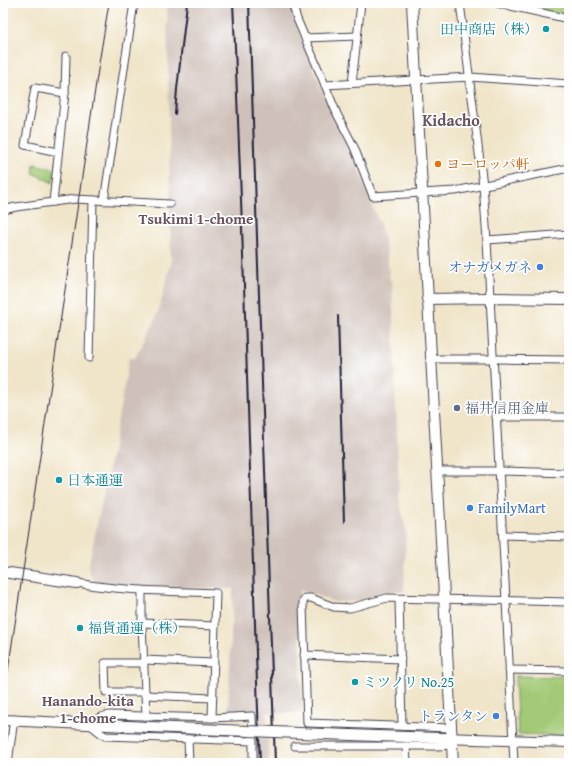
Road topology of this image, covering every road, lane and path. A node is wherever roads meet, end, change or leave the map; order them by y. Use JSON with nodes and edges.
{"nodes":[{"id":1,"x":134,"y":3,"type":"edge"},
{"id":2,"x":292,"y":3,"type":"edge"},
{"id":3,"x":360,"y":3,"type":"edge"},
{"id":4,"x":412,"y":3,"type":"edge"},
{"id":5,"x":460,"y":3,"type":"edge"},
{"id":6,"x":497,"y":3,"type":"edge"},
{"id":7,"x":569,"y":19,"type":"edge"},
{"id":8,"x":357,"y":36,"type":"junction"},
{"id":9,"x":305,"y":38,"type":"junction"},
{"id":10,"x":66,"y":56,"type":"dead end"},
{"id":11,"x":470,"y":77,"type":"junction"},
{"id":12,"x":416,"y":80,"type":"junction"},
{"id":13,"x":352,"y":83,"type":"junction"},
{"id":14,"x":569,"y":84,"type":"edge"},
{"id":15,"x":325,"y":85,"type":"junction"},
{"id":16,"x":65,"y":92,"type":"junction"},
{"id":17,"x":58,"y":152,"type":"junction"},
{"id":18,"x":569,"y":168,"type":"edge"},
{"id":19,"x":483,"y":185,"type":"junction"},
{"id":20,"x":422,"y":193,"type":"junction"},
{"id":21,"x":93,"y":200,"type":"junction"},
{"id":22,"x":104,"y":201,"type":"junction"},
{"id":23,"x":53,"y":202,"type":"junction"},
{"id":24,"x":170,"y":204,"type":"dead end"},
{"id":25,"x":3,"y":210,"type":"edge"},
{"id":26,"x":569,"y":234,"type":"edge"},
{"id":27,"x":487,"y":240,"type":"junction"},
{"id":28,"x":490,"y":298,"type":"junction"},
{"id":29,"x":428,"y":299,"type":"junction"},
{"id":30,"x":569,"y":299,"type":"edge"},
{"id":31,"x":89,"y":358,"type":"dead end"},
{"id":32,"x":493,"y":358,"type":"junction"},
{"id":33,"x":431,"y":359,"type":"junction"},
{"id":34,"x":569,"y":360,"type":"edge"},
{"id":35,"x":496,"y":417,"type":"junction"},
{"id":36,"x":569,"y":417,"type":"edge"},
{"id":37,"x":437,"y":471,"type":"junction"},
{"id":38,"x":499,"y":471,"type":"junction"},
{"id":39,"x":569,"y":473,"type":"edge"},
{"id":40,"x":503,"y":535,"type":"junction"},
{"id":41,"x":569,"y":536,"type":"edge"},
{"id":42,"x":3,"y":572,"type":"edge"},
{"id":43,"x":77,"y":583,"type":"joint"},
{"id":44,"x":142,"y":590,"type":"junction"},
{"id":45,"x":399,"y":599,"type":"junction"},
{"id":46,"x":444,"y":599,"type":"junction"},
{"id":47,"x":506,"y":600,"type":"junction"},
{"id":48,"x":569,"y":602,"type":"edge"},
{"id":49,"x":142,"y":623,"type":"junction"},
{"id":50,"x":214,"y":626,"type":"junction"},
{"id":51,"x":304,"y":655,"type":"junction"},
{"id":52,"x":401,"y":659,"type":"junction"},
{"id":53,"x":144,"y":661,"type":"junction"},
{"id":54,"x":213,"y":663,"type":"junction"},
{"id":55,"x":509,"y":670,"type":"junction"},
{"id":56,"x":569,"y":671,"type":"edge"},
{"id":57,"x":145,"y":694,"type":"junction"},
{"id":58,"x":212,"y":698,"type":"junction"},
{"id":59,"x":146,"y":716,"type":"junction"},
{"id":60,"x":212,"y":718,"type":"junction"},
{"id":61,"x":3,"y":720,"type":"edge"},
{"id":62,"x":14,"y":720,"type":"junction"},
{"id":63,"x":89,"y":724,"type":"junction"},
{"id":64,"x":402,"y":726,"type":"junction"},
{"id":65,"x":451,"y":737,"type":"junction"},
{"id":66,"x":188,"y":739,"type":"junction"},
{"id":67,"x":512,"y":740,"type":"junction"},
{"id":68,"x":253,"y":741,"type":"junction"},
{"id":69,"x":569,"y":742,"type":"edge"},
{"id":70,"x":295,"y":746,"type":"dead end"},
{"id":71,"x":406,"y":746,"type":"junction"},
{"id":72,"x":8,"y":763,"type":"edge"},
{"id":73,"x":189,"y":763,"type":"edge"},
{"id":74,"x":253,"y":763,"type":"edge"},
{"id":75,"x":407,"y":763,"type":"edge"},
{"id":76,"x":453,"y":763,"type":"edge"},
{"id":77,"x":514,"y":763,"type":"edge"}],
"edges":[{"from":1,"to":22,"type":"street"},
{"from":2,"to":9,"type":"street"},
{"from":3,"to":8,"type":"street"},
{"from":4,"to":12,"type":"street"},
{"from":5,"to":11,"type":"street"},
{"from":6,"to":7,"type":"street"},
{"from":8,"to":9,"type":"street"},
{"from":8,"to":13,"type":"street"},
{"from":9,"to":15,"type":"street"},
{"from":10,"to":16,"type":"street"},
{"from":11,"to":12,"type":"street"},
{"from":11,"to":14,"type":"street"},
{"from":11,"to":19,"type":"street"},
{"from":12,"to":13,"type":"street"},
{"from":12,"to":20,"type":"street"},
{"from":13,"to":15,"type":"street"},
{"from":15,"to":20,"type":"street"},
{"from":16,"to":17,"type":"street"},
{"from":16,"to":17,"type":"street"},
{"from":17,"to":23,"type":"street"},
{"from":18,"to":19,"type":"street"},
{"from":19,"to":20,"type":"street"},
{"from":19,"to":27,"type":"street"},
{"from":20,"to":29,"type":"street"},
{"from":21,"to":22,"type":"street"},
{"from":21,"to":23,"type":"street"},
{"from":21,"to":31,"type":"street"},
{"from":22,"to":24,"type":"street"},
{"from":23,"to":25,"type":"street"},
{"from":26,"to":27,"type":"street"},
{"from":27,"to":28,"type":"street"},
{"from":28,"to":29,"type":"street"},
{"from":28,"to":30,"type":"street"},
{"from":28,"to":32,"type":"street"},
{"from":29,"to":33,"type":"street"},
{"from":32,"to":33,"type":"street"},
{"from":32,"to":34,"type":"street"},
{"from":32,"to":35,"type":"street"},
{"from":33,"to":37,"type":"street"},
{"from":35,"to":36,"type":"street"},
{"from":35,"to":38,"type":"street"},
{"from":37,"to":38,"type":"street"},
{"from":37,"to":46,"type":"street"},
{"from":38,"to":39,"type":"street"},
{"from":38,"to":40,"type":"street"},
{"from":40,"to":41,"type":"street"},
{"from":40,"to":47,"type":"street"},
{"from":42,"to":43,"type":"street"},
{"from":43,"to":44,"type":"street"},
{"from":44,"to":49,"type":"street"},
{"from":44,"to":50,"type":"street"},
{"from":45,"to":46,"type":"street"},
{"from":45,"to":51,"type":"street"},
{"from":45,"to":52,"type":"street"},
{"from":46,"to":47,"type":"street"},
{"from":46,"to":65,"type":"street"},
{"from":47,"to":48,"type":"street"},
{"from":47,"to":55,"type":"street"},
{"from":49,"to":50,"type":"street"},
{"from":49,"to":53,"type":"street"},
{"from":50,"to":54,"type":"street"},
{"from":51,"to":52,"type":"street"},
{"from":51,"to":64,"type":"street"},
{"from":52,"to":64,"type":"street"},
{"from":53,"to":54,"type":"street"},
{"from":53,"to":57,"type":"street"},
{"from":53,"to":57,"type":"street"},
{"from":54,"to":58,"type":"street"},
{"from":55,"to":56,"type":"street"},
{"from":55,"to":67,"type":"street"},
{"from":57,"to":58,"type":"street"},
{"from":57,"to":59,"type":"street"},
{"from":58,"to":60,"type":"street"},
{"from":59,"to":60,"type":"street"},
{"from":59,"to":63,"type":"street"},
{"from":60,"to":68,"type":"street"},
{"from":61,"to":62,"type":"street"},
{"from":62,"to":63,"type":"street"},
{"from":62,"to":72,"type":"street"},
{"from":63,"to":65,"type":"street","bridge":true},
{"from":63,"to":66,"type":"street"},
{"from":64,"to":65,"type":"street"},
{"from":65,"to":67,"type":"street"},
{"from":65,"to":71,"type":"street"},
{"from":65,"to":76,"type":"street"},
{"from":66,"to":68,"type":"street"},
{"from":66,"to":73,"type":"street"},
{"from":67,"to":69,"type":"street"},
{"from":67,"to":77,"type":"street"},
{"from":68,"to":74,"type":"street"},
{"from":70,"to":71,"type":"street"},
{"from":71,"to":75,"type":"street"}]}
